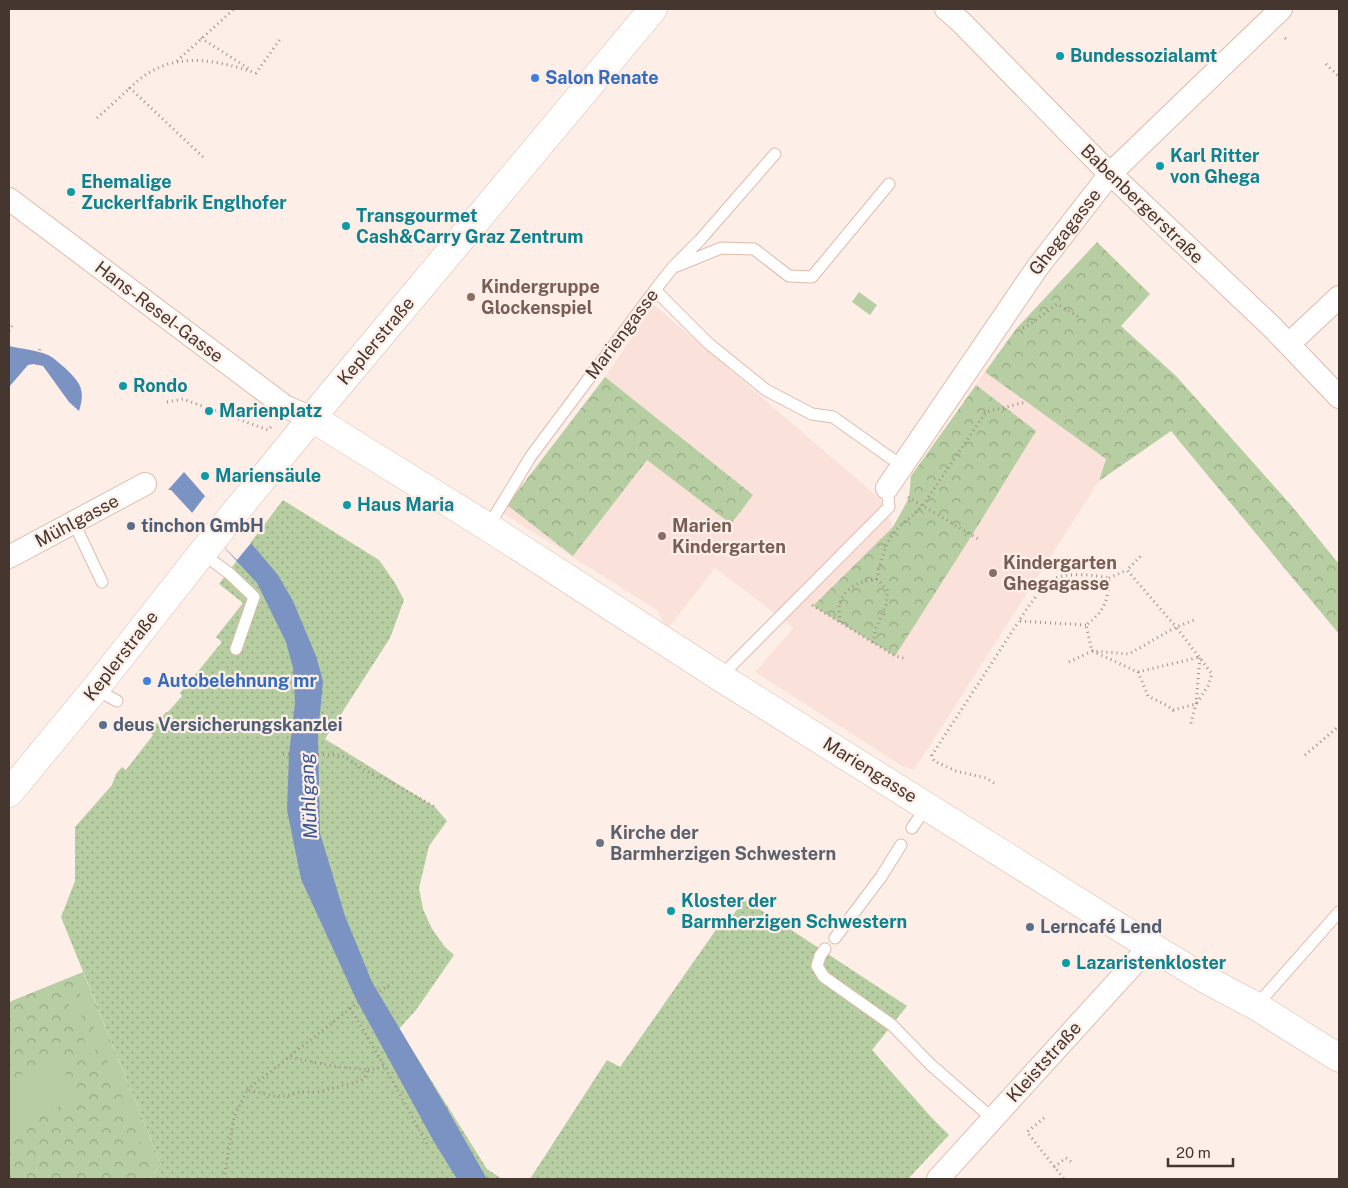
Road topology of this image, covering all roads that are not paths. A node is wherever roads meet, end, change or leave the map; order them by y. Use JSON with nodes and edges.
{"nodes":[{"id":1,"x":653,"y":9,"type":"edge"},
{"id":2,"x":946,"y":9,"type":"edge"},
{"id":3,"x":1281,"y":9,"type":"edge"},
{"id":4,"x":775,"y":154,"type":"dead end"},
{"id":5,"x":1110,"y":174,"type":"junction"},
{"id":6,"x":889,"y":184,"type":"dead end"},
{"id":7,"x":9,"y":199,"type":"edge"},
{"id":8,"x":673,"y":267,"type":"junction"},
{"id":9,"x":655,"y":290,"type":"junction"},
{"id":10,"x":1339,"y":297,"type":"edge"},
{"id":11,"x":1288,"y":344,"type":"junction"},
{"id":12,"x":1339,"y":397,"type":"edge"},
{"id":13,"x":312,"y":418,"type":"junction"},
{"id":14,"x":893,"y":478,"type":"junction"},
{"id":15,"x":145,"y":484,"type":"dead end"},
{"id":16,"x":74,"y":523,"type":"junction"},
{"id":17,"x":488,"y":527,"type":"junction"},
{"id":18,"x":208,"y":545,"type":"junction"},
{"id":19,"x":9,"y":557,"type":"edge"},
{"id":20,"x":102,"y":582,"type":"dead end"},
{"id":21,"x":236,"y":649,"type":"dead end"},
{"id":22,"x":720,"y":677,"type":"junction"},
{"id":23,"x":9,"y":793,"type":"edge"},
{"id":24,"x":901,"y":845,"type":"dead end"},
{"id":25,"x":1339,"y":912,"type":"edge"},
{"id":26,"x":835,"y":938,"type":"dead end"},
{"id":27,"x":1147,"y":944,"type":"junction"},
{"id":28,"x":825,"y":950,"type":"dead end"},
{"id":29,"x":1256,"y":1006,"type":"junction"},
{"id":30,"x":1339,"y":1058,"type":"edge"},
{"id":31,"x":993,"y":1118,"type":"junction"},
{"id":32,"x":938,"y":1179,"type":"edge"}],
"edges":[{"from":1,"to":13,"type":"street","name":"Keplerstraße"},
{"from":2,"to":5,"type":"street","name":"Babenbergerstraße"},
{"from":3,"to":5,"type":"street","name":"Ghegagasse"},
{"from":4,"to":8,"type":"lane","name":"Mariengasse"},
{"from":5,"to":11,"type":"street","name":"Babenbergerstraße"},
{"from":5,"to":14,"type":"street","name":"Ghegagasse"},
{"from":6,"to":8,"type":"lane"},
{"from":7,"to":13,"type":"street","name":"Hans-Resel-Gasse"},
{"from":8,"to":9,"type":"lane","name":"Mariengasse"},
{"from":9,"to":14,"type":"lane"},
{"from":9,"to":17,"type":"lane","name":"Mariengasse"},
{"from":10,"to":11,"type":"street"},
{"from":11,"to":12,"type":"street","name":"Babenbergerstraße"},
{"from":13,"to":17,"type":"street","name":"Mariengasse"},
{"from":13,"to":18,"type":"street","name":"Keplerstraße"},
{"from":14,"to":22,"type":"lane"},
{"from":15,"to":16,"type":"street","name":"Mühlgasse"},
{"from":16,"to":19,"type":"street","name":"Mühlgasse"},
{"from":16,"to":20,"type":"lane"},
{"from":17,"to":22,"type":"street","name":"Mariengasse"},
{"from":18,"to":21,"type":"lane"},
{"from":18,"to":23,"type":"street","name":"Keplerstraße"},
{"from":22,"to":27,"type":"street","name":"Mariengasse"},
{"from":24,"to":26,"type":"lane"},
{"from":25,"to":29,"type":"lane"},
{"from":27,"to":29,"type":"street","name":"Mariengasse"},
{"from":27,"to":31,"type":"street","name":"Kleiststraße"},
{"from":28,"to":31,"type":"lane"},
{"from":29,"to":30,"type":"street","name":"Mariengasse"},
{"from":31,"to":32,"type":"street","name":"Kleiststraße"}]}
